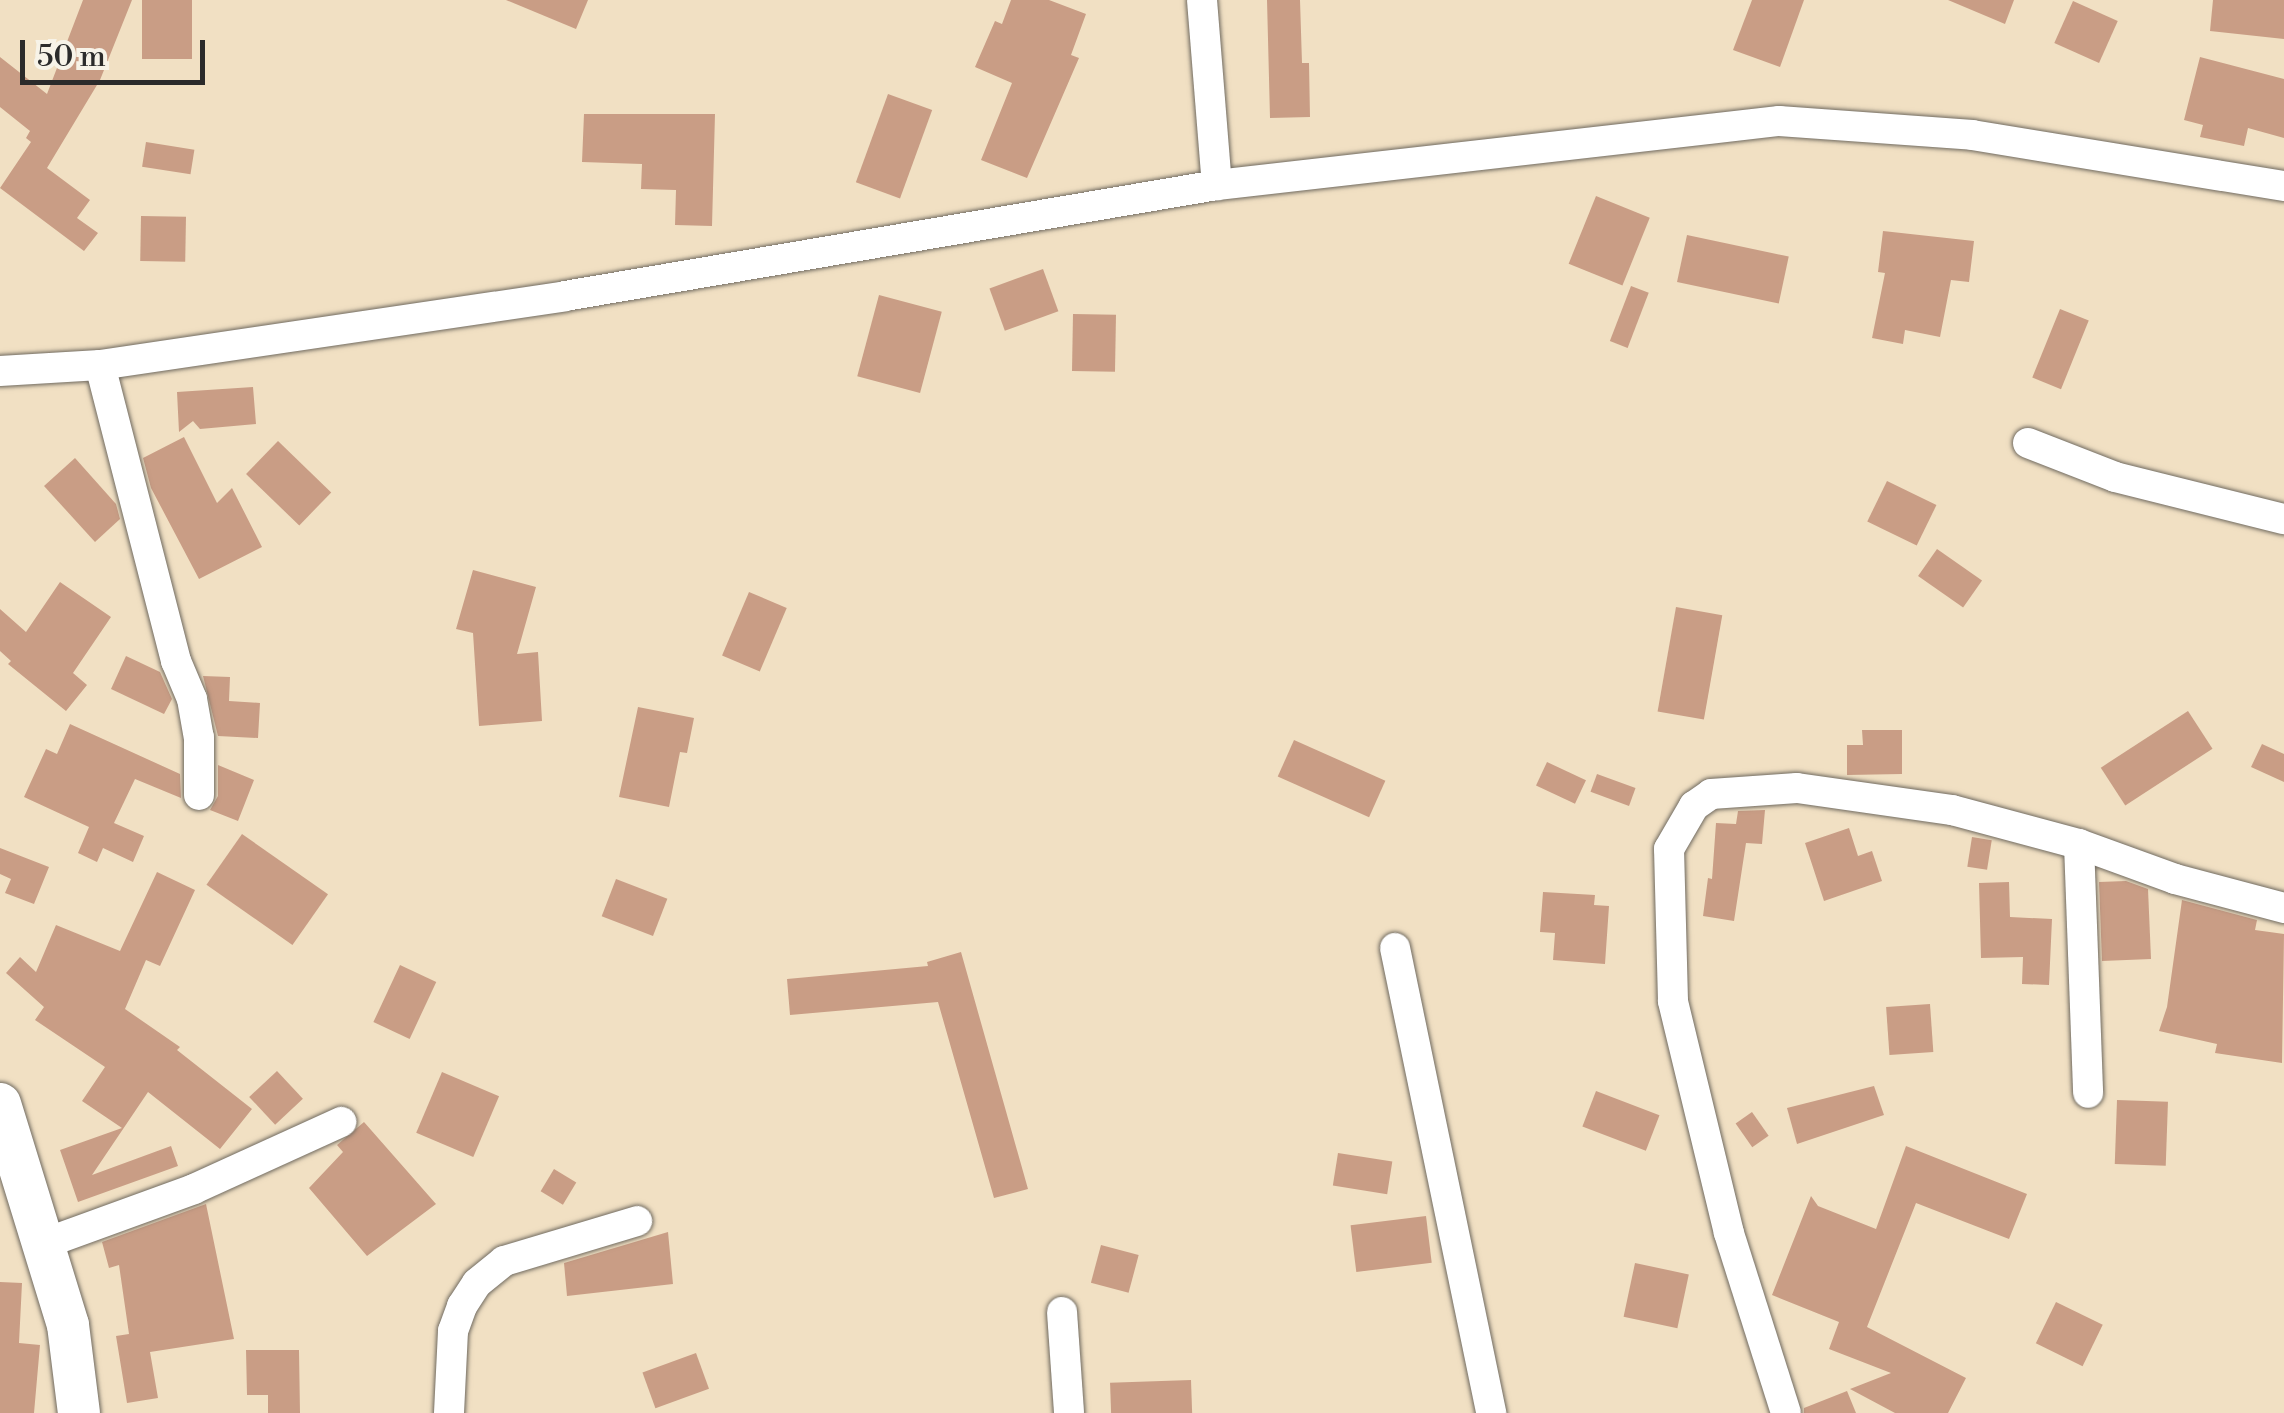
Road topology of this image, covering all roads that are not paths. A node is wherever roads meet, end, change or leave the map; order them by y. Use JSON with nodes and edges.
{"nodes":[{"id":1,"x":1202,"y":0,"type":"edge"},
{"id":2,"x":1217,"y":185,"type":"junction"},
{"id":3,"x":2284,"y":186,"type":"edge"},
{"id":4,"x":100,"y":364,"type":"junction"},
{"id":5,"x":0,"y":372,"type":"edge"},
{"id":6,"x":2028,"y":443,"type":"dead end"},
{"id":7,"x":2284,"y":519,"type":"edge"},
{"id":8,"x":199,"y":796,"type":"dead end"},
{"id":9,"x":2079,"y":844,"type":"junction"},
{"id":10,"x":2284,"y":908,"type":"edge"},
{"id":11,"x":1395,"y":948,"type":"dead end"},
{"id":12,"x":2088,"y":1092,"type":"dead end"},
{"id":13,"x":0,"y":1104,"type":"edge"},
{"id":14,"x":341,"y":1122,"type":"dead end"},
{"id":15,"x":637,"y":1221,"type":"dead end"},
{"id":16,"x":43,"y":1244,"type":"junction"},
{"id":17,"x":1062,"y":1312,"type":"dead end"},
{"id":18,"x":80,"y":1413,"type":"edge"},
{"id":19,"x":448,"y":1413,"type":"edge"},
{"id":20,"x":1068,"y":1413,"type":"edge"},
{"id":21,"x":1490,"y":1413,"type":"edge"},
{"id":22,"x":1786,"y":1413,"type":"edge"}],
"edges":[{"from":1,"to":2,"type":"street"},
{"from":2,"to":3,"type":"street"},
{"from":2,"to":4,"type":"street"},
{"from":4,"to":5,"type":"street"},
{"from":4,"to":8,"type":"street"},
{"from":6,"to":7,"type":"street"},
{"from":9,"to":10,"type":"street"},
{"from":9,"to":12,"type":"street"},
{"from":9,"to":22,"type":"street"},
{"from":11,"to":21,"type":"street"},
{"from":13,"to":16,"type":"street"},
{"from":14,"to":16,"type":"street"},
{"from":15,"to":19,"type":"street"},
{"from":16,"to":18,"type":"street"},
{"from":17,"to":20,"type":"street"}]}
